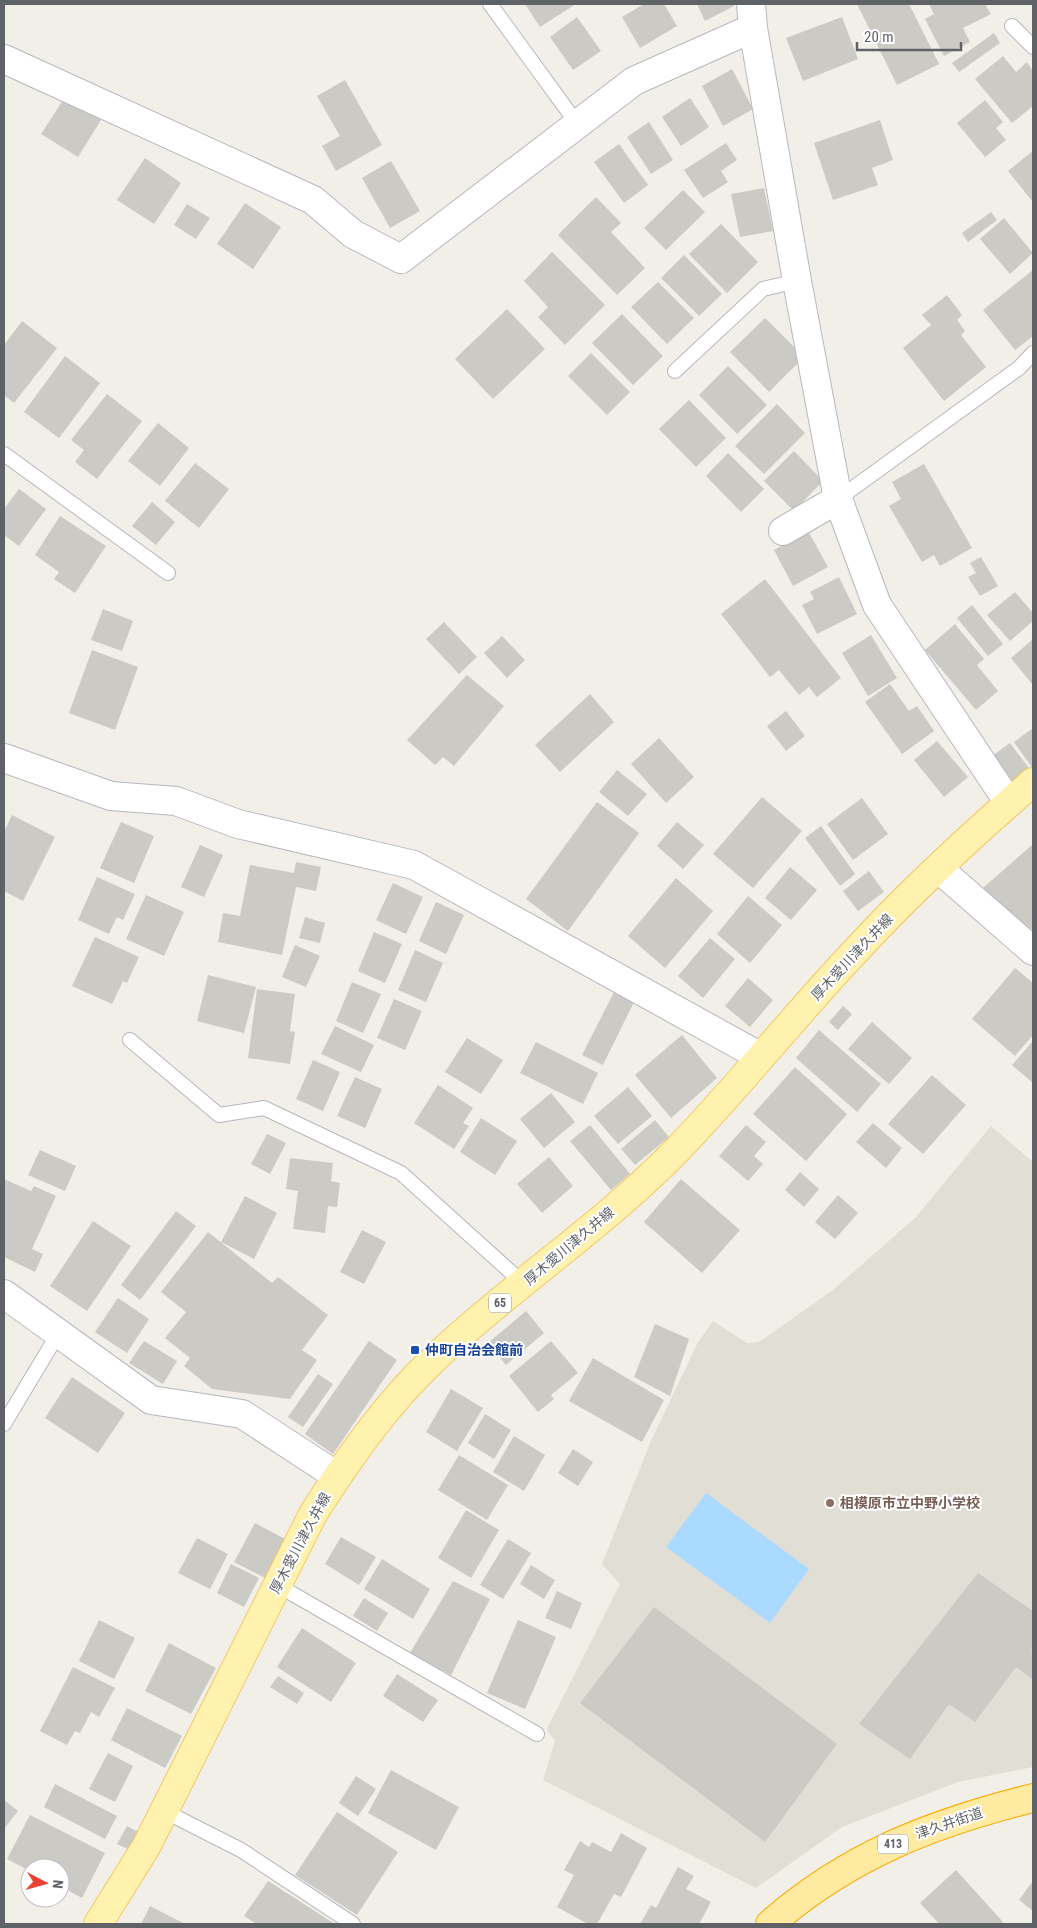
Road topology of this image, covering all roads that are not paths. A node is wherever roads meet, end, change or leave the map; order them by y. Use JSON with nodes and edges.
{"nodes":[{"id":1,"x":490,"y":4,"type":"edge"},
{"id":2,"x":752,"y":16,"type":"edge"},
{"id":3,"x":1012,"y":26,"type":"dead end"},
{"id":4,"x":1033,"y":47,"type":"edge"},
{"id":5,"x":4,"y":59,"type":"edge"},
{"id":6,"x":578,"y":125,"type":"junction"},
{"id":7,"x":797,"y":281,"type":"junction"},
{"id":8,"x":1033,"y":353,"type":"edge"},
{"id":9,"x":675,"y":371,"type":"dead end"},
{"id":10,"x":4,"y":454,"type":"edge"},
{"id":11,"x":838,"y":499,"type":"junction"},
{"id":12,"x":783,"y":531,"type":"dead end"},
{"id":13,"x":168,"y":573,"type":"dead end"},
{"id":14,"x":4,"y":758,"type":"edge"},
{"id":15,"x":1033,"y":782,"type":"edge"},
{"id":16,"x":1009,"y":803,"type":"junction"},
{"id":17,"x":938,"y":868,"type":"junction"},
{"id":18,"x":1033,"y":951,"type":"edge"},
{"id":19,"x":130,"y":1040,"type":"dead end"},
{"id":20,"x":761,"y":1057,"type":"junction"},
{"id":21,"x":524,"y":1284,"type":"junction"},
{"id":22,"x":4,"y":1294,"type":"edge"},
{"id":23,"x":58,"y":1334,"type":"junction"},
{"id":24,"x":4,"y":1424,"type":"edge"},
{"id":25,"x":337,"y":1476,"type":"junction"},
{"id":26,"x":277,"y":1585,"type":"junction"},
{"id":27,"x":537,"y":1734,"type":"dead end"},
{"id":28,"x":1033,"y":1798,"type":"edge"},
{"id":29,"x":164,"y":1811,"type":"junction"},
{"id":30,"x":98,"y":1924,"type":"edge"},
{"id":31,"x":353,"y":1924,"type":"edge"},
{"id":32,"x":770,"y":1924,"type":"edge"}],
"edges":[{"from":1,"to":6,"type":"lane"},
{"from":2,"to":6,"type":"street"},
{"from":2,"to":7,"type":"street"},
{"from":3,"to":4,"type":"lane"},
{"from":5,"to":6,"type":"street"},
{"from":7,"to":9,"type":"lane"},
{"from":7,"to":11,"type":"street"},
{"from":8,"to":11,"type":"lane"},
{"from":10,"to":13,"type":"lane"},
{"from":11,"to":12,"type":"street"},
{"from":11,"to":16,"type":"street"},
{"from":14,"to":20,"type":"street"},
{"from":15,"to":16,"type":"main road","name":"厚木愛川津久井線","number":"65"},
{"from":16,"to":17,"type":"main road","name":"厚木愛川津久井線","number":"65"},
{"from":17,"to":18,"type":"street"},
{"from":17,"to":20,"type":"main road","name":"厚木愛川津久井線","number":"65"},
{"from":19,"to":21,"type":"lane"},
{"from":20,"to":21,"type":"main road","name":"厚木愛川津久井線","number":"65"},
{"from":21,"to":25,"type":"main road","name":"厚木愛川津久井線","number":"65"},
{"from":22,"to":23,"type":"street"},
{"from":23,"to":24,"type":"lane"},
{"from":23,"to":25,"type":"street"},
{"from":25,"to":26,"type":"main road","name":"厚木愛川津久井線","number":"65"},
{"from":26,"to":27,"type":"lane"},
{"from":26,"to":29,"type":"main road","name":"厚木愛川津久井線","number":"65"},
{"from":28,"to":32,"type":"highway","name":"津久井街道","number":"413"},
{"from":29,"to":30,"type":"main road","name":"厚木愛川津久井線","number":"65"},
{"from":29,"to":31,"type":"lane"}]}
